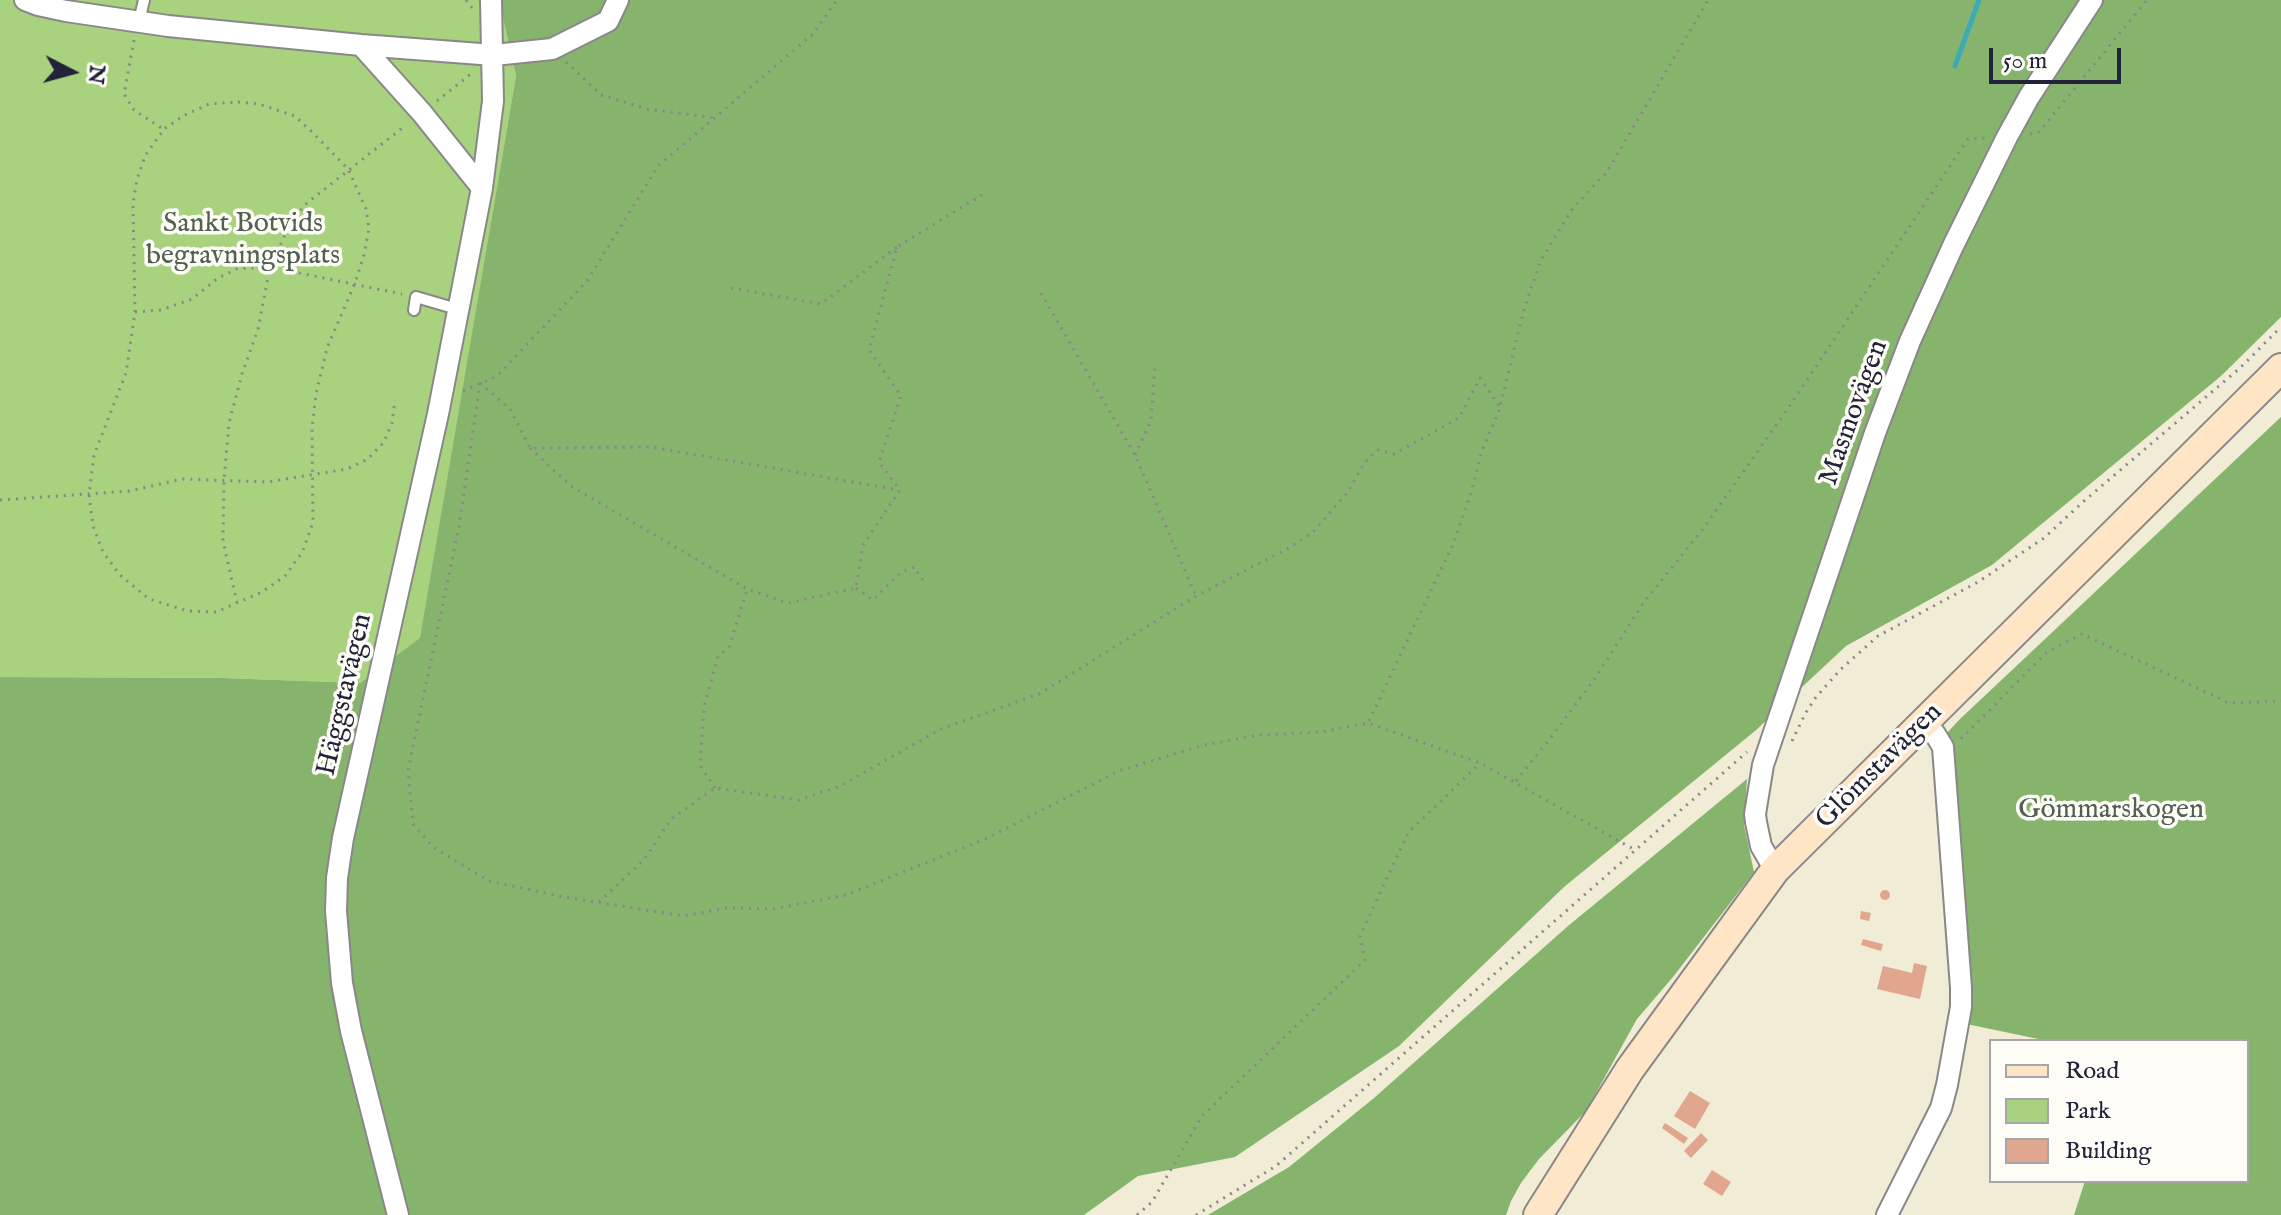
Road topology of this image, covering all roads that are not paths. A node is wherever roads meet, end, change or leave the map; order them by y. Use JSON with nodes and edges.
{"nodes":[{"id":1,"x":25,"y":0,"type":"edge"},
{"id":2,"x":144,"y":0,"type":"edge"},
{"id":3,"x":491,"y":0,"type":"edge"},
{"id":4,"x":618,"y":0,"type":"edge"},
{"id":5,"x":2092,"y":0,"type":"edge"},
{"id":6,"x":139,"y":21,"type":"junction"},
{"id":7,"x":361,"y":45,"type":"junction"},
{"id":8,"x":494,"y":55,"type":"junction"},
{"id":9,"x":482,"y":188,"type":"junction"},
{"id":10,"x":457,"y":309,"type":"junction"},
{"id":11,"x":414,"y":310,"type":"dead end"},
{"id":12,"x":2281,"y":368,"type":"edge"},
{"id":13,"x":1925,"y":723,"type":"junction"},
{"id":14,"x":1775,"y":870,"type":"junction"},
{"id":15,"x":398,"y":1215,"type":"edge"},
{"id":16,"x":1538,"y":1215,"type":"edge"},
{"id":17,"x":1887,"y":1215,"type":"edge"}],
"edges":[{"from":1,"to":6,"type":"street"},
{"from":2,"to":6,"type":"lane"},
{"from":3,"to":8,"type":"street","name":"Häggstavägen"},
{"from":4,"to":8,"type":"street"},
{"from":5,"to":14,"type":"street","name":"Masmovägen"},
{"from":6,"to":7,"type":"street"},
{"from":7,"to":8,"type":"street"},
{"from":7,"to":9,"type":"street"},
{"from":8,"to":9,"type":"street","name":"Häggstavägen"},
{"from":9,"to":10,"type":"street","name":"Häggstavägen"},
{"from":10,"to":11,"type":"lane"},
{"from":10,"to":15,"type":"street","name":"Häggstavägen"},
{"from":12,"to":13,"type":"main road","name":"Glömstavägen"},
{"from":13,"to":14,"type":"main road","name":"Glömstavägen"},
{"from":13,"to":17,"type":"street"},
{"from":14,"to":16,"type":"main road","name":"Glömstavägen"}]}
